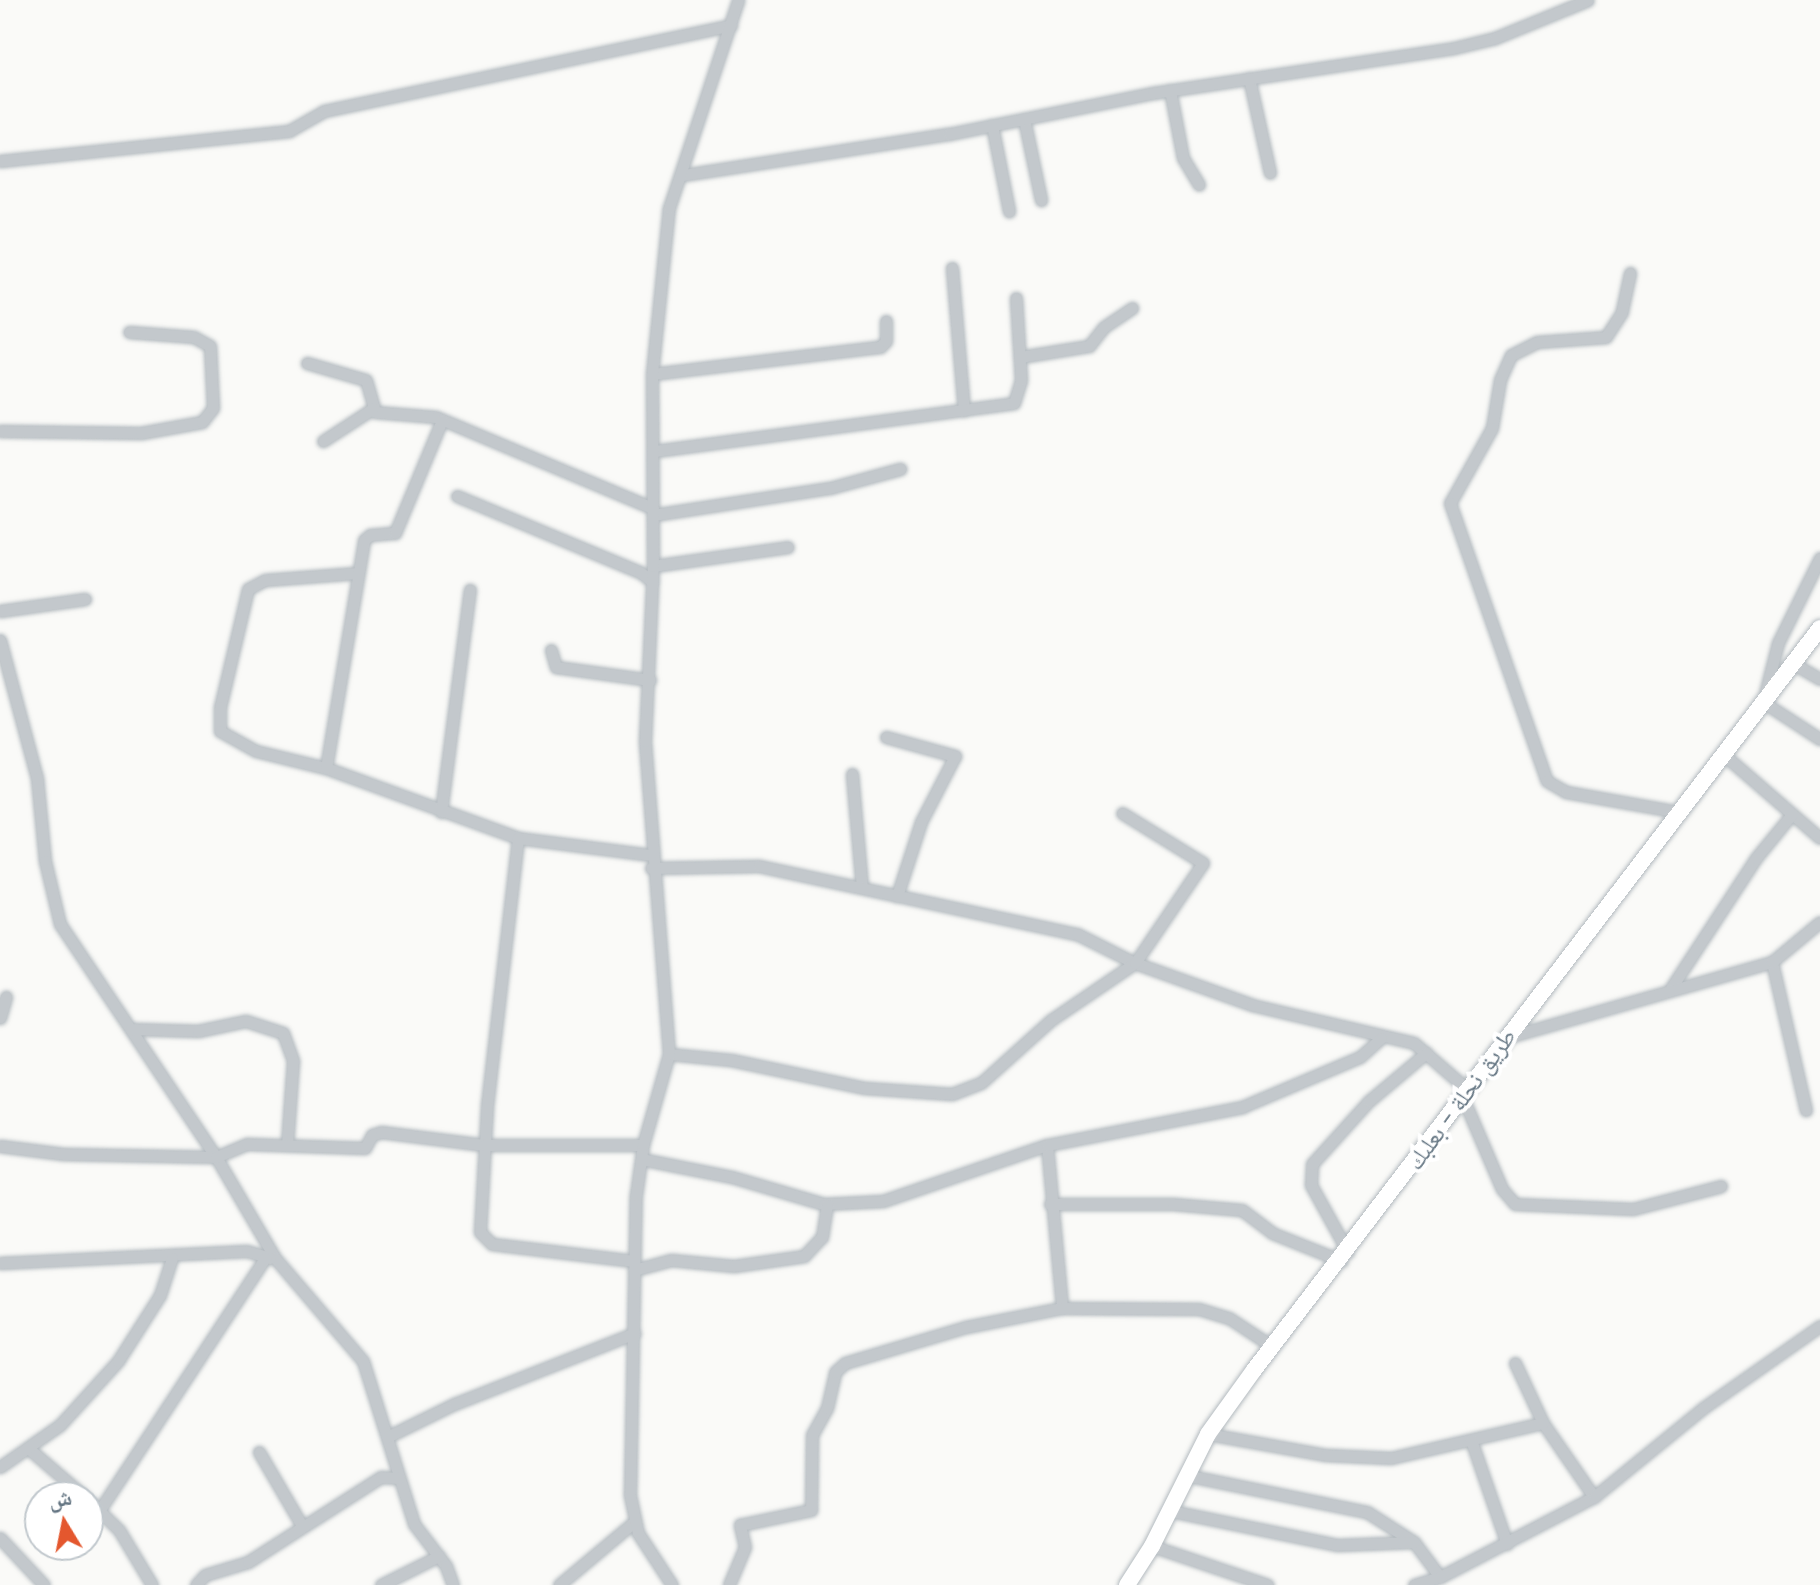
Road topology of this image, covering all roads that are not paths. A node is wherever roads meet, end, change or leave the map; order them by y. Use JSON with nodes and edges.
{"nodes":[{"id":1,"x":738,"y":0,"type":"edge"},
{"id":2,"x":1588,"y":0,"type":"edge"},
{"id":3,"x":731,"y":25,"type":"junction"},
{"id":4,"x":1249,"y":78,"type":"junction"},
{"id":5,"x":1170,"y":90,"type":"junction"},
{"id":6,"x":1024,"y":119,"type":"junction"},
{"id":7,"x":992,"y":125,"type":"junction"},
{"id":8,"x":0,"y":161,"type":"edge"},
{"id":9,"x":1270,"y":173,"type":"dead end"},
{"id":10,"x":683,"y":175,"type":"junction"},
{"id":11,"x":1199,"y":185,"type":"dead end"},
{"id":12,"x":1041,"y":200,"type":"dead end"},
{"id":13,"x":1009,"y":211,"type":"dead end"},
{"id":14,"x":952,"y":268,"type":"dead end"},
{"id":15,"x":1630,"y":273,"type":"dead end"},
{"id":16,"x":1016,"y":298,"type":"dead end"},
{"id":17,"x":1132,"y":308,"type":"dead end"},
{"id":18,"x":886,"y":321,"type":"dead end"},
{"id":19,"x":129,"y":332,"type":"dead end"},
{"id":20,"x":1020,"y":357,"type":"junction"},
{"id":21,"x":307,"y":363,"type":"dead end"},
{"id":22,"x":652,"y":374,"type":"junction"},
{"id":23,"x":372,"y":409,"type":"junction"},
{"id":24,"x":964,"y":410,"type":"junction"},
{"id":25,"x":442,"y":420,"type":"junction"},
{"id":26,"x":0,"y":431,"type":"edge"},
{"id":27,"x":323,"y":441,"type":"dead end"},
{"id":28,"x":655,"y":451,"type":"junction"},
{"id":29,"x":900,"y":469,"type":"dead end"},
{"id":30,"x":457,"y":496,"type":"dead end"},
{"id":31,"x":653,"y":512,"type":"junction"},
{"id":32,"x":788,"y":547,"type":"dead end"},
{"id":33,"x":1820,"y":558,"type":"edge"},
{"id":34,"x":653,"y":566,"type":"junction"},
{"id":35,"x":357,"y":573,"type":"junction"},
{"id":36,"x":653,"y":582,"type":"junction"},
{"id":37,"x":470,"y":590,"type":"dead end"},
{"id":38,"x":85,"y":599,"type":"dead end"},
{"id":39,"x":0,"y":611,"type":"edge"},
{"id":40,"x":1820,"y":628,"type":"edge"},
{"id":41,"x":0,"y":640,"type":"edge"},
{"id":42,"x":551,"y":650,"type":"dead end"},
{"id":43,"x":1794,"y":664,"type":"junction"},
{"id":44,"x":1820,"y":679,"type":"edge"},
{"id":45,"x":650,"y":680,"type":"junction"},
{"id":46,"x":1763,"y":702,"type":"junction"},
{"id":47,"x":886,"y":737,"type":"dead end"},
{"id":48,"x":1820,"y":739,"type":"edge"},
{"id":49,"x":1723,"y":754,"type":"junction"},
{"id":50,"x":326,"y":768,"type":"junction"},
{"id":51,"x":852,"y":774,"type":"dead end"},
{"id":52,"x":441,"y":812,"type":"junction"},
{"id":53,"x":1678,"y":812,"type":"junction"},
{"id":54,"x":1122,"y":813,"type":"dead end"},
{"id":55,"x":1792,"y":814,"type":"junction"},
{"id":56,"x":518,"y":838,"type":"junction"},
{"id":57,"x":1820,"y":838,"type":"edge"},
{"id":58,"x":651,"y":861,"type":"junction"},
{"id":59,"x":862,"y":888,"type":"junction"},
{"id":60,"x":897,"y":896,"type":"junction"},
{"id":61,"x":1820,"y":922,"type":"edge"},
{"id":62,"x":1772,"y":962,"type":"junction"},
{"id":63,"x":1135,"y":963,"type":"junction"},
{"id":64,"x":1670,"y":988,"type":"junction"},
{"id":65,"x":6,"y":997,"type":"dead end"},
{"id":66,"x":0,"y":1018,"type":"edge"},
{"id":67,"x":131,"y":1029,"type":"junction"},
{"id":68,"x":1512,"y":1036,"type":"junction"},
{"id":69,"x":1381,"y":1038,"type":"junction"},
{"id":70,"x":1426,"y":1053,"type":"junction"},
{"id":71,"x":669,"y":1054,"type":"junction"},
{"id":72,"x":1466,"y":1094,"type":"junction"},
{"id":73,"x":1806,"y":1110,"type":"dead end"},
{"id":74,"x":287,"y":1144,"type":"junction"},
{"id":75,"x":484,"y":1145,"type":"junction"},
{"id":76,"x":643,"y":1145,"type":"junction"},
{"id":77,"x":1047,"y":1145,"type":"junction"},
{"id":78,"x":0,"y":1146,"type":"edge"},
{"id":79,"x":216,"y":1157,"type":"junction"},
{"id":80,"x":641,"y":1159,"type":"junction"},
{"id":81,"x":1721,"y":1186,"type":"dead end"},
{"id":82,"x":827,"y":1204,"type":"junction"},
{"id":83,"x":1050,"y":1204,"type":"junction"},
{"id":84,"x":1345,"y":1257,"type":"junction"},
{"id":85,"x":172,"y":1258,"type":"junction"},
{"id":86,"x":270,"y":1258,"type":"junction"},
{"id":87,"x":0,"y":1263,"type":"edge"},
{"id":88,"x":634,"y":1266,"type":"junction"},
{"id":89,"x":1062,"y":1308,"type":"junction"},
{"id":90,"x":1820,"y":1326,"type":"edge"},
{"id":91,"x":635,"y":1333,"type":"junction"},
{"id":92,"x":1273,"y":1347,"type":"junction"},
{"id":93,"x":1515,"y":1363,"type":"dead end"},
{"id":94,"x":1543,"y":1423,"type":"junction"},
{"id":95,"x":1208,"y":1434,"type":"junction"},
{"id":96,"x":387,"y":1437,"type":"junction"},
{"id":97,"x":1471,"y":1440,"type":"junction"},
{"id":98,"x":28,"y":1448,"type":"junction"},
{"id":99,"x":259,"y":1452,"type":"dead end"},
{"id":100,"x":0,"y":1467,"type":"edge"},
{"id":101,"x":1185,"y":1475,"type":"junction"},
{"id":102,"x":399,"y":1478,"type":"junction"},
{"id":103,"x":66,"y":1481,"type":"edge"},
{"id":104,"x":1594,"y":1497,"type":"junction"},
{"id":105,"x":104,"y":1504,"type":"edge"},
{"id":106,"x":1171,"y":1511,"type":"junction"},
{"id":107,"x":104,"y":1513,"type":"edge"},
{"id":108,"x":634,"y":1522,"type":"junction"},
{"id":109,"x":302,"y":1526,"type":"junction"},
{"id":110,"x":0,"y":1538,"type":"edge"},
{"id":111,"x":1414,"y":1542,"type":"junction"},
{"id":112,"x":1507,"y":1544,"type":"junction"},
{"id":113,"x":1152,"y":1546,"type":"junction"},
{"id":114,"x":439,"y":1556,"type":"junction"},
{"id":115,"x":1244,"y":1581,"type":"edge"},
{"id":116,"x":1431,"y":1581,"type":"edge"},
{"id":117,"x":44,"y":1585,"type":"edge"},
{"id":118,"x":152,"y":1585,"type":"edge"},
{"id":119,"x":196,"y":1585,"type":"edge"},
{"id":120,"x":381,"y":1585,"type":"edge"},
{"id":121,"x":453,"y":1585,"type":"edge"},
{"id":122,"x":559,"y":1585,"type":"edge"},
{"id":123,"x":672,"y":1585,"type":"edge"},
{"id":124,"x":729,"y":1585,"type":"edge"},
{"id":125,"x":1127,"y":1585,"type":"edge"},
{"id":126,"x":1268,"y":1585,"type":"edge"},
{"id":127,"x":1414,"y":1585,"type":"edge"}],
"edges":[{"from":1,"to":3,"type":"street"},
{"from":2,"to":4,"type":"street"},
{"from":3,"to":8,"type":"street"},
{"from":3,"to":10,"type":"street"},
{"from":4,"to":5,"type":"street"},
{"from":4,"to":9,"type":"street"},
{"from":5,"to":6,"type":"street"},
{"from":5,"to":11,"type":"street"},
{"from":6,"to":7,"type":"street"},
{"from":6,"to":12,"type":"street"},
{"from":7,"to":10,"type":"street"},
{"from":7,"to":13,"type":"street"},
{"from":10,"to":22,"type":"street"},
{"from":14,"to":24,"type":"street"},
{"from":15,"to":53,"type":"street"},
{"from":16,"to":20,"type":"street"},
{"from":17,"to":20,"type":"street"},
{"from":18,"to":22,"type":"street"},
{"from":19,"to":26,"type":"street"},
{"from":20,"to":24,"type":"street"},
{"from":21,"to":23,"type":"street"},
{"from":22,"to":28,"type":"street"},
{"from":23,"to":25,"type":"street"},
{"from":23,"to":27,"type":"street"},
{"from":24,"to":28,"type":"street"},
{"from":25,"to":31,"type":"street"},
{"from":25,"to":35,"type":"street"},
{"from":28,"to":31,"type":"street"},
{"from":29,"to":31,"type":"street"},
{"from":30,"to":36,"type":"street"},
{"from":31,"to":34,"type":"street"},
{"from":32,"to":34,"type":"street"},
{"from":33,"to":46,"type":"street"},
{"from":34,"to":36,"type":"street"},
{"from":35,"to":50,"type":"street"},
{"from":35,"to":50,"type":"street"},
{"from":36,"to":45,"type":"street"},
{"from":37,"to":52,"type":"street"},
{"from":38,"to":39,"type":"street"},
{"from":40,"to":43,"type":"street","name":"طريق نحلة - بعلبك"},
{"from":41,"to":67,"type":"street"},
{"from":42,"to":45,"type":"street"},
{"from":43,"to":44,"type":"street"},
{"from":43,"to":46,"type":"street","name":"طريق نحلة - بعلبك"},
{"from":45,"to":58,"type":"street"},
{"from":46,"to":48,"type":"street"},
{"from":46,"to":49,"type":"street","name":"طريق نحلة - بعلبك"},
{"from":47,"to":60,"type":"street"},
{"from":49,"to":53,"type":"street","name":"طريق نحلة - بعلبك"},
{"from":49,"to":55,"type":"street"},
{"from":50,"to":52,"type":"street"},
{"from":51,"to":59,"type":"street"},
{"from":52,"to":56,"type":"street"},
{"from":53,"to":68,"type":"street","name":"طريق نحلة - بعلبك"},
{"from":54,"to":63,"type":"street"},
{"from":55,"to":57,"type":"street"},
{"from":55,"to":64,"type":"street"},
{"from":56,"to":58,"type":"street"},
{"from":56,"to":75,"type":"street"},
{"from":58,"to":59,"type":"street"},
{"from":58,"to":71,"type":"street"},
{"from":59,"to":60,"type":"street"},
{"from":60,"to":63,"type":"street"},
{"from":61,"to":62,"type":"street"},
{"from":62,"to":64,"type":"street"},
{"from":62,"to":73,"type":"street"},
{"from":63,"to":69,"type":"street"},
{"from":63,"to":71,"type":"street"},
{"from":64,"to":68,"type":"street"},
{"from":65,"to":66,"type":"street"},
{"from":67,"to":74,"type":"street"},
{"from":67,"to":79,"type":"street"},
{"from":68,"to":72,"type":"street","name":"طريق نحلة - بعلبك"},
{"from":69,"to":70,"type":"street"},
{"from":69,"to":77,"type":"street"},
{"from":70,"to":72,"type":"street"},
{"from":70,"to":84,"type":"street"},
{"from":71,"to":76,"type":"street"},
{"from":72,"to":81,"type":"street"},
{"from":72,"to":84,"type":"street","name":"طريق نحلة - بعلبك"},
{"from":74,"to":75,"type":"street"},
{"from":74,"to":79,"type":"street"},
{"from":75,"to":76,"type":"street"},
{"from":75,"to":88,"type":"street"},
{"from":76,"to":80,"type":"street"},
{"from":77,"to":82,"type":"street"},
{"from":77,"to":83,"type":"street"},
{"from":78,"to":79,"type":"street"},
{"from":79,"to":86,"type":"street"},
{"from":80,"to":82,"type":"street"},
{"from":80,"to":88,"type":"street"},
{"from":82,"to":88,"type":"street"},
{"from":83,"to":84,"type":"street"},
{"from":83,"to":89,"type":"street"},
{"from":84,"to":92,"type":"street","name":"طريق نحلة - بعلبك"},
{"from":85,"to":86,"type":"street"},
{"from":85,"to":87,"type":"street"},
{"from":85,"to":98,"type":"street"},
{"from":86,"to":96,"type":"street"},
{"from":86,"to":105,"type":"street"},
{"from":88,"to":91,"type":"street"},
{"from":89,"to":92,"type":"street"},
{"from":89,"to":124,"type":"street"},
{"from":90,"to":104,"type":"street"},
{"from":91,"to":96,"type":"street"},
{"from":91,"to":108,"type":"street"},
{"from":92,"to":95,"type":"street","name":"طريق نحلة - بعلبك"},
{"from":93,"to":94,"type":"street"},
{"from":94,"to":97,"type":"street"},
{"from":94,"to":104,"type":"street"},
{"from":95,"to":97,"type":"street"},
{"from":95,"to":101,"type":"street","name":"طريق نحلة - بعلبك"},
{"from":96,"to":102,"type":"street"},
{"from":97,"to":112,"type":"street"},
{"from":98,"to":100,"type":"street"},
{"from":98,"to":103,"type":"street"},
{"from":99,"to":109,"type":"street"},
{"from":101,"to":106,"type":"street","name":"طريق نحلة - بعلبك"},
{"from":101,"to":111,"type":"street"},
{"from":102,"to":109,"type":"street"},
{"from":102,"to":114,"type":"street"},
{"from":104,"to":112,"type":"street"},
{"from":106,"to":111,"type":"street"},
{"from":106,"to":113,"type":"street","name":"طريق نحلة - بعلبك"},
{"from":107,"to":118,"type":"street"},
{"from":108,"to":122,"type":"street"},
{"from":108,"to":123,"type":"street"},
{"from":109,"to":119,"type":"street"},
{"from":110,"to":117,"type":"street"},
{"from":111,"to":116,"type":"street"},
{"from":112,"to":116,"type":"street"},
{"from":113,"to":115,"type":"street"},
{"from":113,"to":125,"type":"street","name":"طريق نحلة - بعلبك"},
{"from":114,"to":120,"type":"street"},
{"from":114,"to":121,"type":"street"},
{"from":115,"to":126,"type":"street"},
{"from":116,"to":127,"type":"street"}]}
